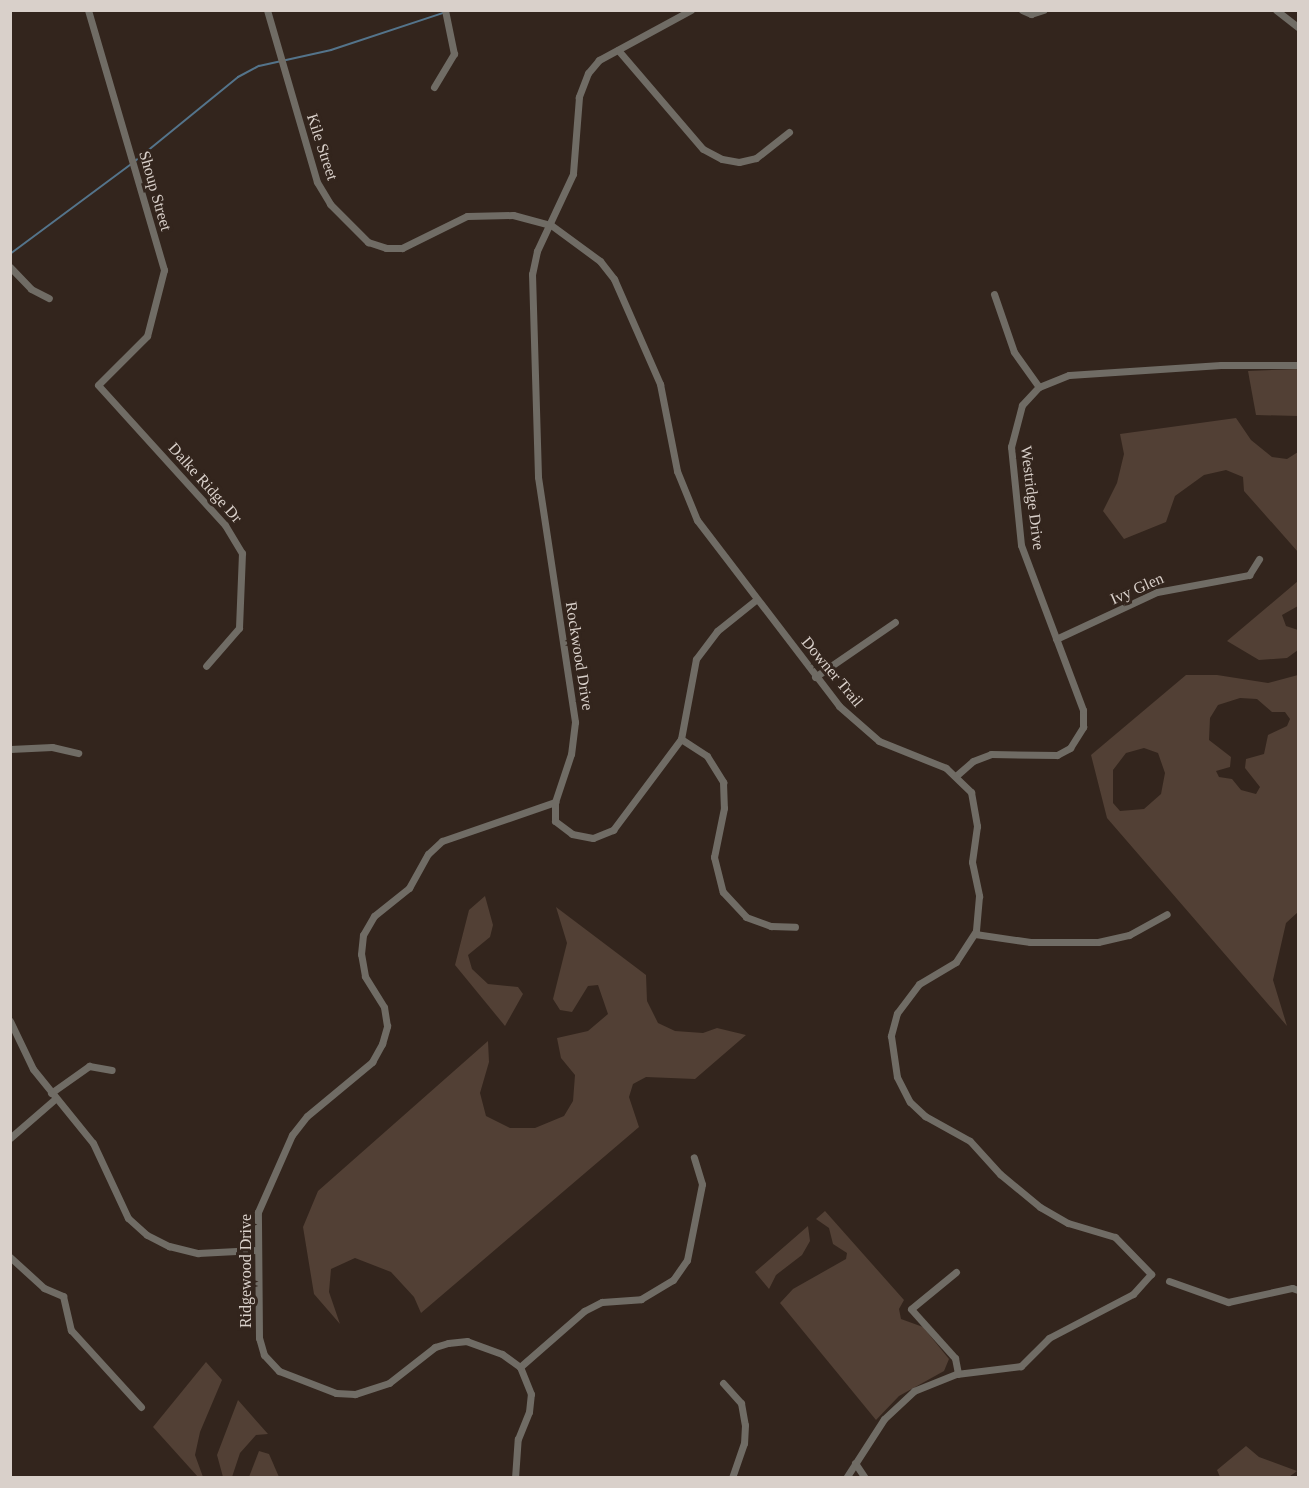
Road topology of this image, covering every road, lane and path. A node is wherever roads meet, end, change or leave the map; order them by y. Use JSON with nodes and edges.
{"nodes":[{"id":1,"x":88,"y":10,"type":"edge"},
{"id":2,"x":267,"y":10,"type":"edge"},
{"id":3,"x":445,"y":10,"type":"edge"},
{"id":4,"x":691,"y":10,"type":"edge"},
{"id":5,"x":1022,"y":10,"type":"edge"},
{"id":6,"x":1043,"y":10,"type":"edge"},
{"id":7,"x":1276,"y":10,"type":"edge"},
{"id":8,"x":1299,"y":27,"type":"edge"},
{"id":9,"x":618,"y":50,"type":"junction"},
{"id":10,"x":434,"y":87,"type":"dead end"},
{"id":11,"x":789,"y":132,"type":"dead end"},
{"id":12,"x":551,"y":225,"type":"junction"},
{"id":13,"x":402,"y":248,"type":"joint"},
{"id":14,"x":10,"y":267,"type":"edge"},
{"id":15,"x":994,"y":294,"type":"dead end"},
{"id":16,"x":49,"y":298,"type":"dead end"},
{"id":17,"x":1299,"y":365,"type":"edge"},
{"id":18,"x":114,"y":368,"type":"joint"},
{"id":19,"x":1039,"y":387,"type":"junction"},
{"id":20,"x":1259,"y":559,"type":"dead end"},
{"id":21,"x":757,"y":599,"type":"junction"},
{"id":22,"x":895,"y":622,"type":"dead end"},
{"id":23,"x":1056,"y":639,"type":"junction"},
{"id":24,"x":206,"y":666,"type":"dead end"},
{"id":25,"x":815,"y":677,"type":"junction"},
{"id":26,"x":681,"y":739,"type":"junction"},
{"id":27,"x":10,"y":749,"type":"edge"},
{"id":28,"x":78,"y":753,"type":"dead end"},
{"id":29,"x":957,"y":775,"type":"junction"},
{"id":30,"x":555,"y":802,"type":"junction"},
{"id":31,"x":1167,"y":914,"type":"dead end"},
{"id":32,"x":795,"y":927,"type":"dead end"},
{"id":33,"x":975,"y":934,"type":"junction"},
{"id":34,"x":10,"y":1021,"type":"edge"},
{"id":35,"x":112,"y":1070,"type":"dead end"},
{"id":36,"x":53,"y":1096,"type":"junction"},
{"id":37,"x":10,"y":1138,"type":"edge"},
{"id":38,"x":694,"y":1157,"type":"dead end"},
{"id":39,"x":258,"y":1250,"type":"junction"},
{"id":40,"x":10,"y":1257,"type":"edge"},
{"id":41,"x":956,"y":1272,"type":"dead end"},
{"id":42,"x":1169,"y":1281,"type":"dead end"},
{"id":43,"x":1299,"y":1290,"type":"edge"},
{"id":44,"x":520,"y":1367,"type":"junction"},
{"id":45,"x":958,"y":1374,"type":"junction"},
{"id":46,"x":723,"y":1383,"type":"dead end"},
{"id":47,"x":141,"y":1407,"type":"dead end"},
{"id":48,"x":855,"y":1463,"type":"junction"},
{"id":49,"x":515,"y":1478,"type":"edge"},
{"id":50,"x":732,"y":1478,"type":"edge"},
{"id":51,"x":846,"y":1478,"type":"edge"},
{"id":52,"x":865,"y":1478,"type":"edge"}],
"edges":[{"from":1,"to":18,"type":"street","name":"Shoup Street"},
{"from":2,"to":13,"type":"street","name":"Kile Street"},
{"from":3,"to":10,"type":"street"},
{"from":4,"to":9,"type":"street","name":"Rockwood Drive"},
{"from":5,"to":6,"type":"street"},
{"from":7,"to":8,"type":"street"},
{"from":9,"to":11,"type":"street"},
{"from":9,"to":12,"type":"street","name":"Rockwood Drive"},
{"from":12,"to":13,"type":"street","name":"Downer Trail"},
{"from":12,"to":21,"type":"street","name":"Downer Trail"},
{"from":12,"to":30,"type":"street","name":"Rockwood Drive"},
{"from":14,"to":16,"type":"street"},
{"from":15,"to":19,"type":"street"},
{"from":17,"to":19,"type":"street","name":"Westridge Drive"},
{"from":18,"to":24,"type":"street","name":"Dalke Ridge Dr"},
{"from":19,"to":23,"type":"street","name":"Westridge Drive"},
{"from":20,"to":23,"type":"street","name":"Ivy Glen"},
{"from":21,"to":25,"type":"street","name":"Downer Trail"},
{"from":21,"to":26,"type":"street"},
{"from":22,"to":25,"type":"street"},
{"from":23,"to":29,"type":"street","name":"Westridge Drive"},
{"from":25,"to":29,"type":"street","name":"Downer Trail"},
{"from":26,"to":30,"type":"street"},
{"from":26,"to":32,"type":"street"},
{"from":27,"to":28,"type":"street"},
{"from":29,"to":33,"type":"street","name":"Downer Trail"},
{"from":30,"to":39,"type":"street","name":"Ridgewood Drive"},
{"from":31,"to":33,"type":"street"},
{"from":33,"to":45,"type":"street","name":"Downer Trail"},
{"from":34,"to":36,"type":"street"},
{"from":35,"to":36,"type":"street"},
{"from":36,"to":37,"type":"street"},
{"from":36,"to":39,"type":"street"},
{"from":38,"to":44,"type":"street"},
{"from":39,"to":44,"type":"street","name":"Ridgewood Drive"},
{"from":40,"to":47,"type":"street"},
{"from":41,"to":45,"type":"street"},
{"from":42,"to":43,"type":"street"},
{"from":44,"to":49,"type":"street"},
{"from":45,"to":48,"type":"street"},
{"from":46,"to":50,"type":"street"},
{"from":48,"to":51,"type":"street"},
{"from":48,"to":52,"type":"street"}]}
